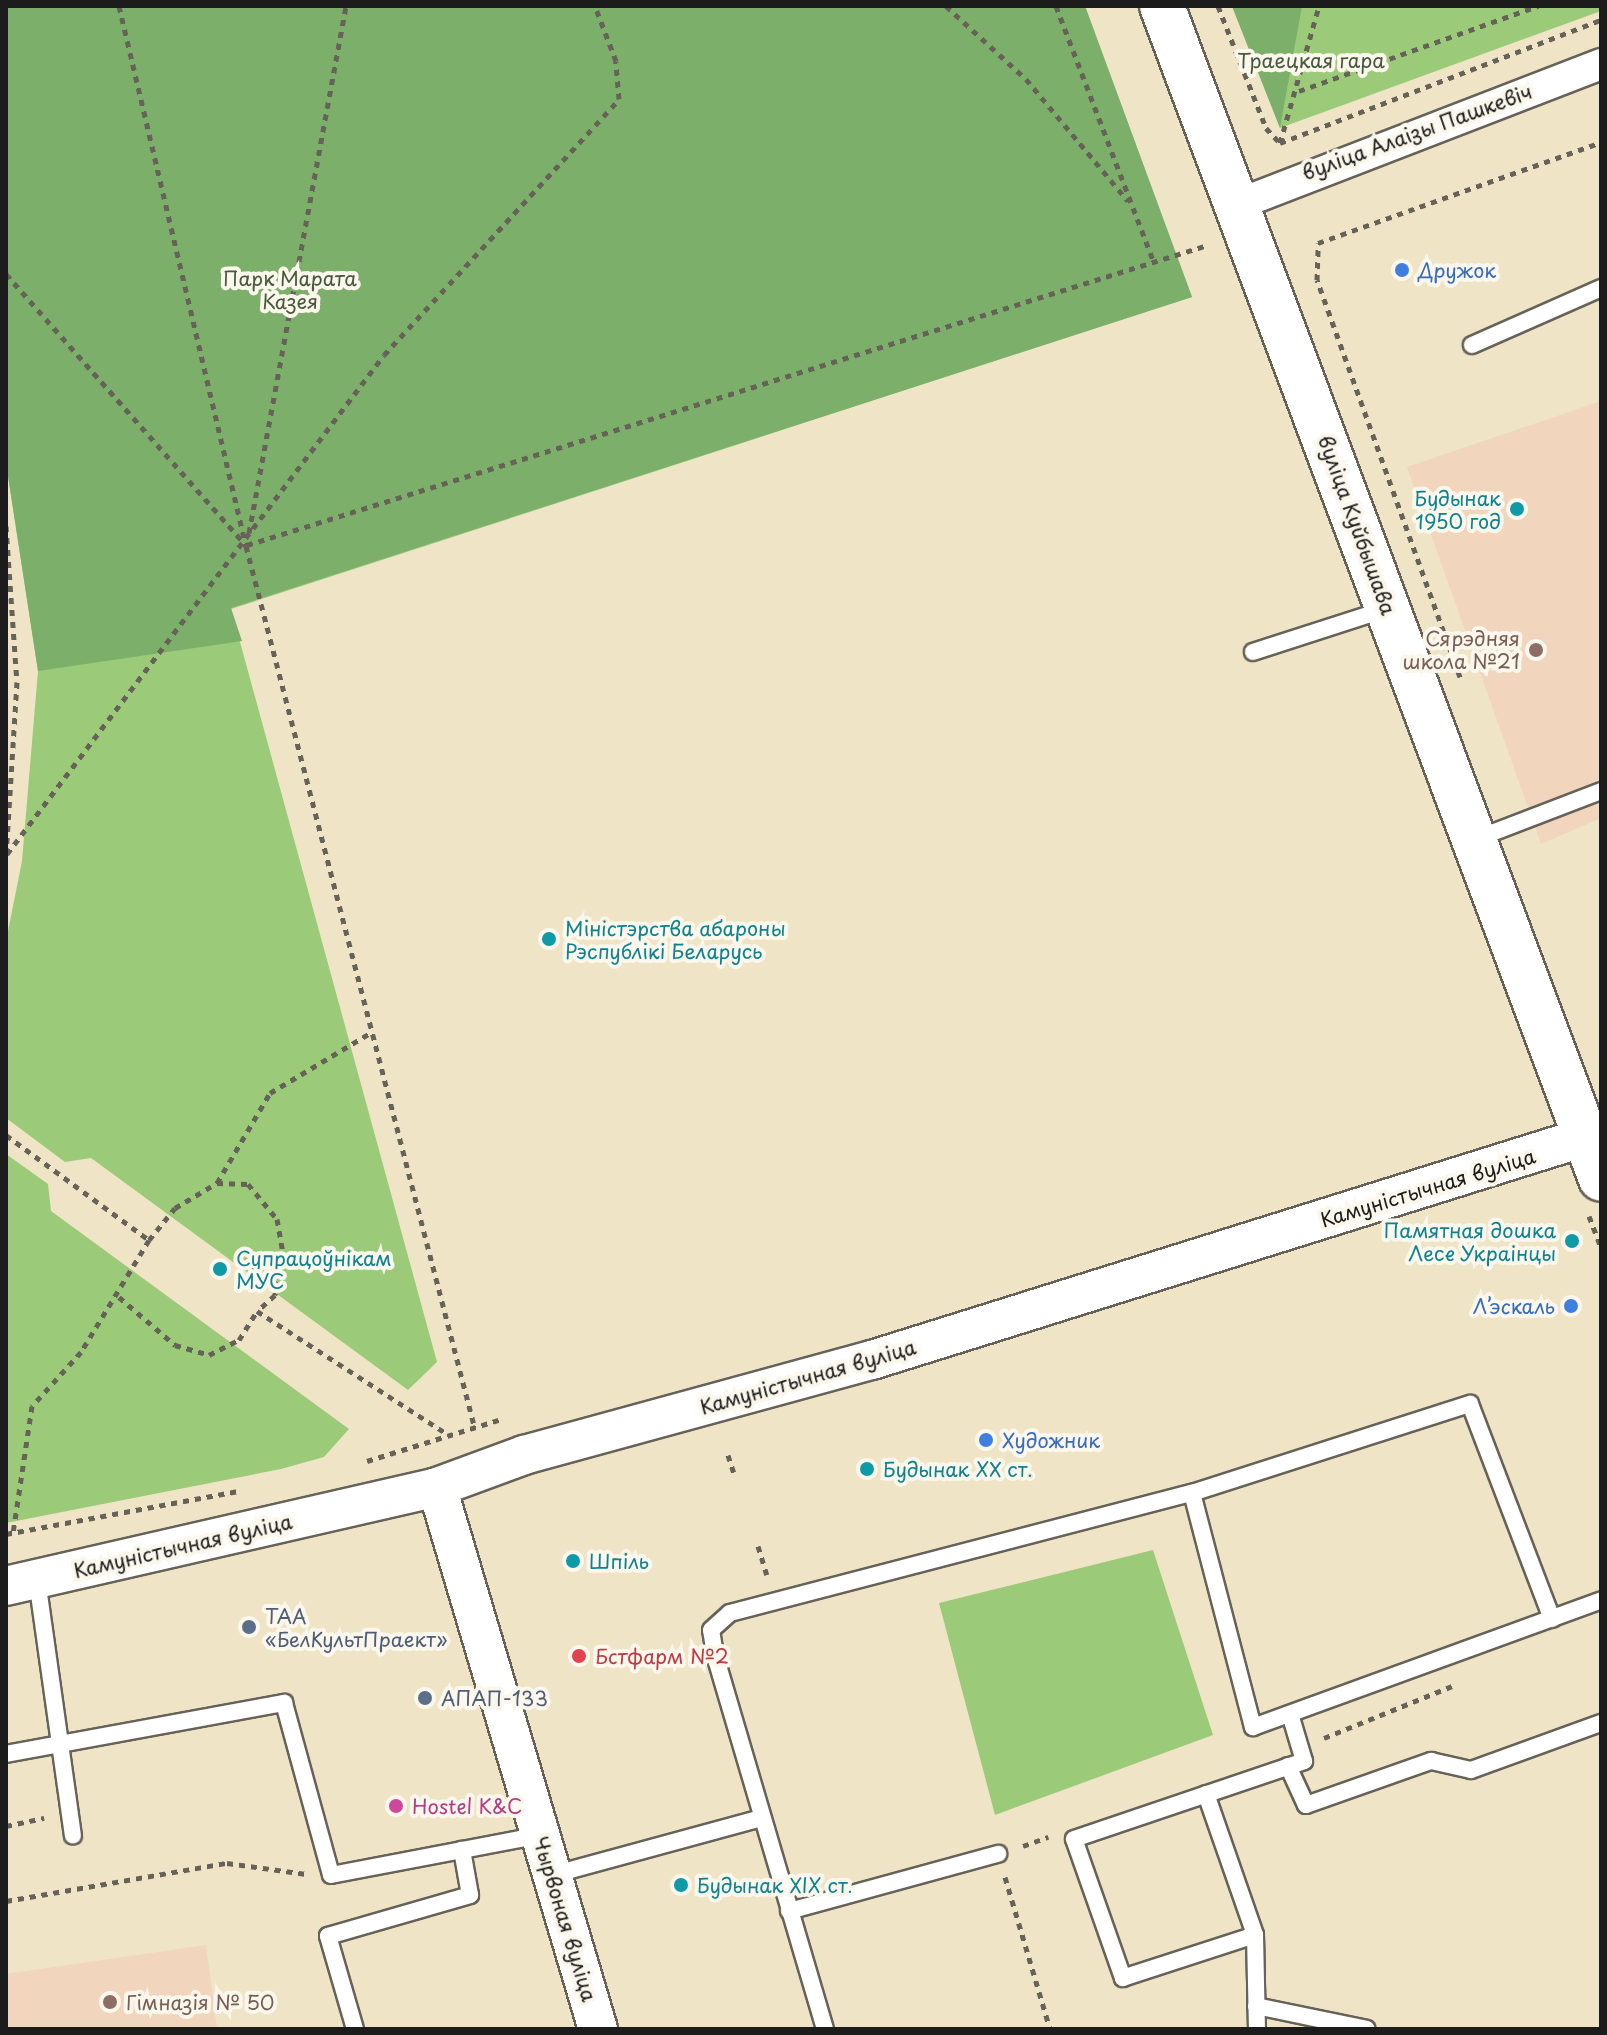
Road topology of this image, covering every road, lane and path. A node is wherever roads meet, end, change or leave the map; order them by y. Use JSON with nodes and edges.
{"nodes":[{"id":1,"x":119,"y":6,"type":"edge"},
{"id":2,"x":346,"y":6,"type":"edge"},
{"id":3,"x":595,"y":6,"type":"edge"},
{"id":4,"x":946,"y":6,"type":"edge"},
{"id":5,"x":1056,"y":6,"type":"edge"},
{"id":6,"x":1162,"y":6,"type":"edge"},
{"id":7,"x":1218,"y":6,"type":"edge"},
{"id":8,"x":1319,"y":6,"type":"edge"},
{"id":9,"x":1538,"y":6,"type":"edge"},
{"id":10,"x":1601,"y":20,"type":"edge"},
{"id":11,"x":1601,"y":64,"type":"edge"},
{"id":12,"x":1299,"y":91,"type":"junction"},
{"id":13,"x":1601,"y":142,"type":"edge"},
{"id":14,"x":1280,"y":143,"type":"junction"},
{"id":15,"x":1131,"y":205,"type":"junction"},
{"id":16,"x":1236,"y":205,"type":"junction"},
{"id":17,"x":1208,"y":245,"type":"dead end"},
{"id":18,"x":1154,"y":262,"type":"junction"},
{"id":19,"x":6,"y":274,"type":"edge"},
{"id":20,"x":1601,"y":288,"type":"edge"},
{"id":21,"x":1472,"y":345,"type":"dead end"},
{"id":22,"x":6,"y":526,"type":"edge"},
{"id":23,"x":246,"y":546,"type":"junction"},
{"id":24,"x":1387,"y":608,"type":"junction"},
{"id":25,"x":1253,"y":652,"type":"dead end"},
{"id":26,"x":1466,"y":692,"type":"dead end"},
{"id":27,"x":1601,"y":791,"type":"edge"},
{"id":28,"x":1475,"y":839,"type":"junction"},
{"id":29,"x":6,"y":857,"type":"edge"},
{"id":30,"x":372,"y":1032,"type":"junction"},
{"id":31,"x":6,"y":1135,"type":"edge"},
{"id":32,"x":1594,"y":1136,"type":"edge"},
{"id":33,"x":217,"y":1183,"type":"junction"},
{"id":34,"x":1594,"y":1193,"type":"edge"},
{"id":35,"x":149,"y":1240,"type":"junction"},
{"id":36,"x":1601,"y":1248,"type":"edge"},
{"id":37,"x":119,"y":1297,"type":"junction"},
{"id":38,"x":257,"y":1311,"type":"junction"},
{"id":39,"x":503,"y":1419,"type":"dead end"},
{"id":40,"x":475,"y":1429,"type":"junction"},
{"id":41,"x":448,"y":1435,"type":"junction"},
{"id":42,"x":728,"y":1455,"type":"dead end"},
{"id":43,"x":361,"y":1463,"type":"dead end"},
{"id":44,"x":735,"y":1477,"type":"dead end"},
{"id":45,"x":437,"y":1487,"type":"junction"},
{"id":46,"x":241,"y":1490,"type":"dead end"},
{"id":47,"x":1192,"y":1493,"type":"junction"},
{"id":48,"x":10,"y":1534,"type":"edge"},
{"id":49,"x":21,"y":1583,"type":"edge"},
{"id":50,"x":1601,"y":1600,"type":"edge"},
{"id":51,"x":1552,"y":1619,"type":"junction"},
{"id":52,"x":1290,"y":1714,"type":"junction"},
{"id":53,"x":1601,"y":1723,"type":"edge"},
{"id":54,"x":63,"y":1741,"type":"junction"},
{"id":55,"x":6,"y":1754,"type":"edge"},
{"id":56,"x":1288,"y":1766,"type":"junction"},
{"id":57,"x":1206,"y":1794,"type":"junction"},
{"id":58,"x":69,"y":1813,"type":"junction"},
{"id":59,"x":762,"y":1818,"type":"junction"},
{"id":60,"x":6,"y":1826,"type":"edge"},
{"id":61,"x":73,"y":1835,"type":"dead end"},
{"id":62,"x":540,"y":1835,"type":"junction"},
{"id":63,"x":462,"y":1850,"type":"junction"},
{"id":64,"x":998,"y":1854,"type":"dead end"},
{"id":65,"x":286,"y":1874,"type":"dead end"},
{"id":66,"x":550,"y":1876,"type":"junction"},
{"id":67,"x":6,"y":1901,"type":"edge"},
{"id":68,"x":789,"y":1911,"type":"junction"},
{"id":69,"x":1255,"y":1935,"type":"junction"},
{"id":70,"x":1256,"y":2006,"type":"junction"},
{"id":71,"x":355,"y":2029,"type":"edge"},
{"id":72,"x":598,"y":2029,"type":"edge"},
{"id":73,"x":825,"y":2029,"type":"edge"},
{"id":74,"x":1257,"y":2029,"type":"edge"},
{"id":75,"x":1367,"y":2029,"type":"edge"}],
"edges":[{"from":1,"to":23,"type":"path"},
{"from":2,"to":23,"type":"path"},
{"from":3,"to":23,"type":"path"},
{"from":4,"to":15,"type":"path"},
{"from":5,"to":15,"type":"path"},
{"from":6,"to":16,"type":"main road","name":"вуліца Куйбышава"},
{"from":7,"to":14,"type":"path"},
{"from":8,"to":12,"type":"path"},
{"from":9,"to":12,"type":"path"},
{"from":10,"to":14,"type":"path"},
{"from":11,"to":16,"type":"street","name":"вуліца Алаізы Пашкевіч"},
{"from":12,"to":14,"type":"path"},
{"from":13,"to":26,"type":"path"},
{"from":15,"to":18,"type":"path"},
{"from":16,"to":24,"type":"main road","name":"вуліца Куйбышава"},
{"from":17,"to":18,"type":"path"},
{"from":18,"to":23,"type":"path"},
{"from":19,"to":23,"type":"path"},
{"from":20,"to":21,"type":"lane"},
{"from":22,"to":29,"type":"path"},
{"from":23,"to":29,"type":"path"},
{"from":23,"to":30,"type":"path"},
{"from":24,"to":25,"type":"lane"},
{"from":24,"to":28,"type":"main road","name":"вуліца Куйбышава"},
{"from":27,"to":28,"type":"lane"},
{"from":28,"to":32,"type":"main road","name":"вуліца Куйбышава"},
{"from":30,"to":33,"type":"path"},
{"from":30,"to":40,"type":"path"},
{"from":31,"to":35,"type":"path"},
{"from":32,"to":34,"type":"main road","name":"вуліца Куйбышава"},
{"from":32,"to":45,"type":"street","name":"Камуністычная вуліца"},
{"from":33,"to":35,"type":"path"},
{"from":33,"to":38,"type":"path"},
{"from":34,"to":36,"type":"path"},
{"from":35,"to":37,"type":"path"},
{"from":37,"to":38,"type":"path"},
{"from":37,"to":48,"type":"path"},
{"from":38,"to":41,"type":"path"},
{"from":39,"to":40,"type":"path"},
{"from":40,"to":41,"type":"path"},
{"from":41,"to":43,"type":"path"},
{"from":42,"to":44,"type":"path"},
{"from":45,"to":49,"type":"street","name":"Камуністычная вуліца"},
{"from":45,"to":62,"type":"street","name":"Чырвоная вуліца"},
{"from":46,"to":48,"type":"path"},
{"from":47,"to":51,"type":"lane"},
{"from":47,"to":52,"type":"lane"},
{"from":47,"to":59,"type":"lane"},
{"from":49,"to":54,"type":"lane"},
{"from":50,"to":51,"type":"lane"},
{"from":51,"to":52,"type":"lane"},
{"from":52,"to":56,"type":"lane"},
{"from":53,"to":56,"type":"lane"},
{"from":54,"to":55,"type":"lane"},
{"from":54,"to":58,"type":"lane"},
{"from":54,"to":63,"type":"lane"},
{"from":56,"to":57,"type":"lane"},
{"from":57,"to":69,"type":"lane"},
{"from":57,"to":69,"type":"lane"},
{"from":58,"to":60,"type":"path"},
{"from":58,"to":61,"type":"lane"},
{"from":59,"to":66,"type":"lane"},
{"from":59,"to":68,"type":"lane"},
{"from":62,"to":63,"type":"lane"},
{"from":62,"to":66,"type":"street","name":"Чырвоная вуліца"},
{"from":63,"to":71,"type":"lane"},
{"from":64,"to":68,"type":"lane"},
{"from":65,"to":67,"type":"path"},
{"from":66,"to":72,"type":"street","name":"Чырвоная вуліца"},
{"from":68,"to":73,"type":"lane"},
{"from":69,"to":70,"type":"lane"},
{"from":70,"to":74,"type":"lane"},
{"from":70,"to":75,"type":"lane"}]}
